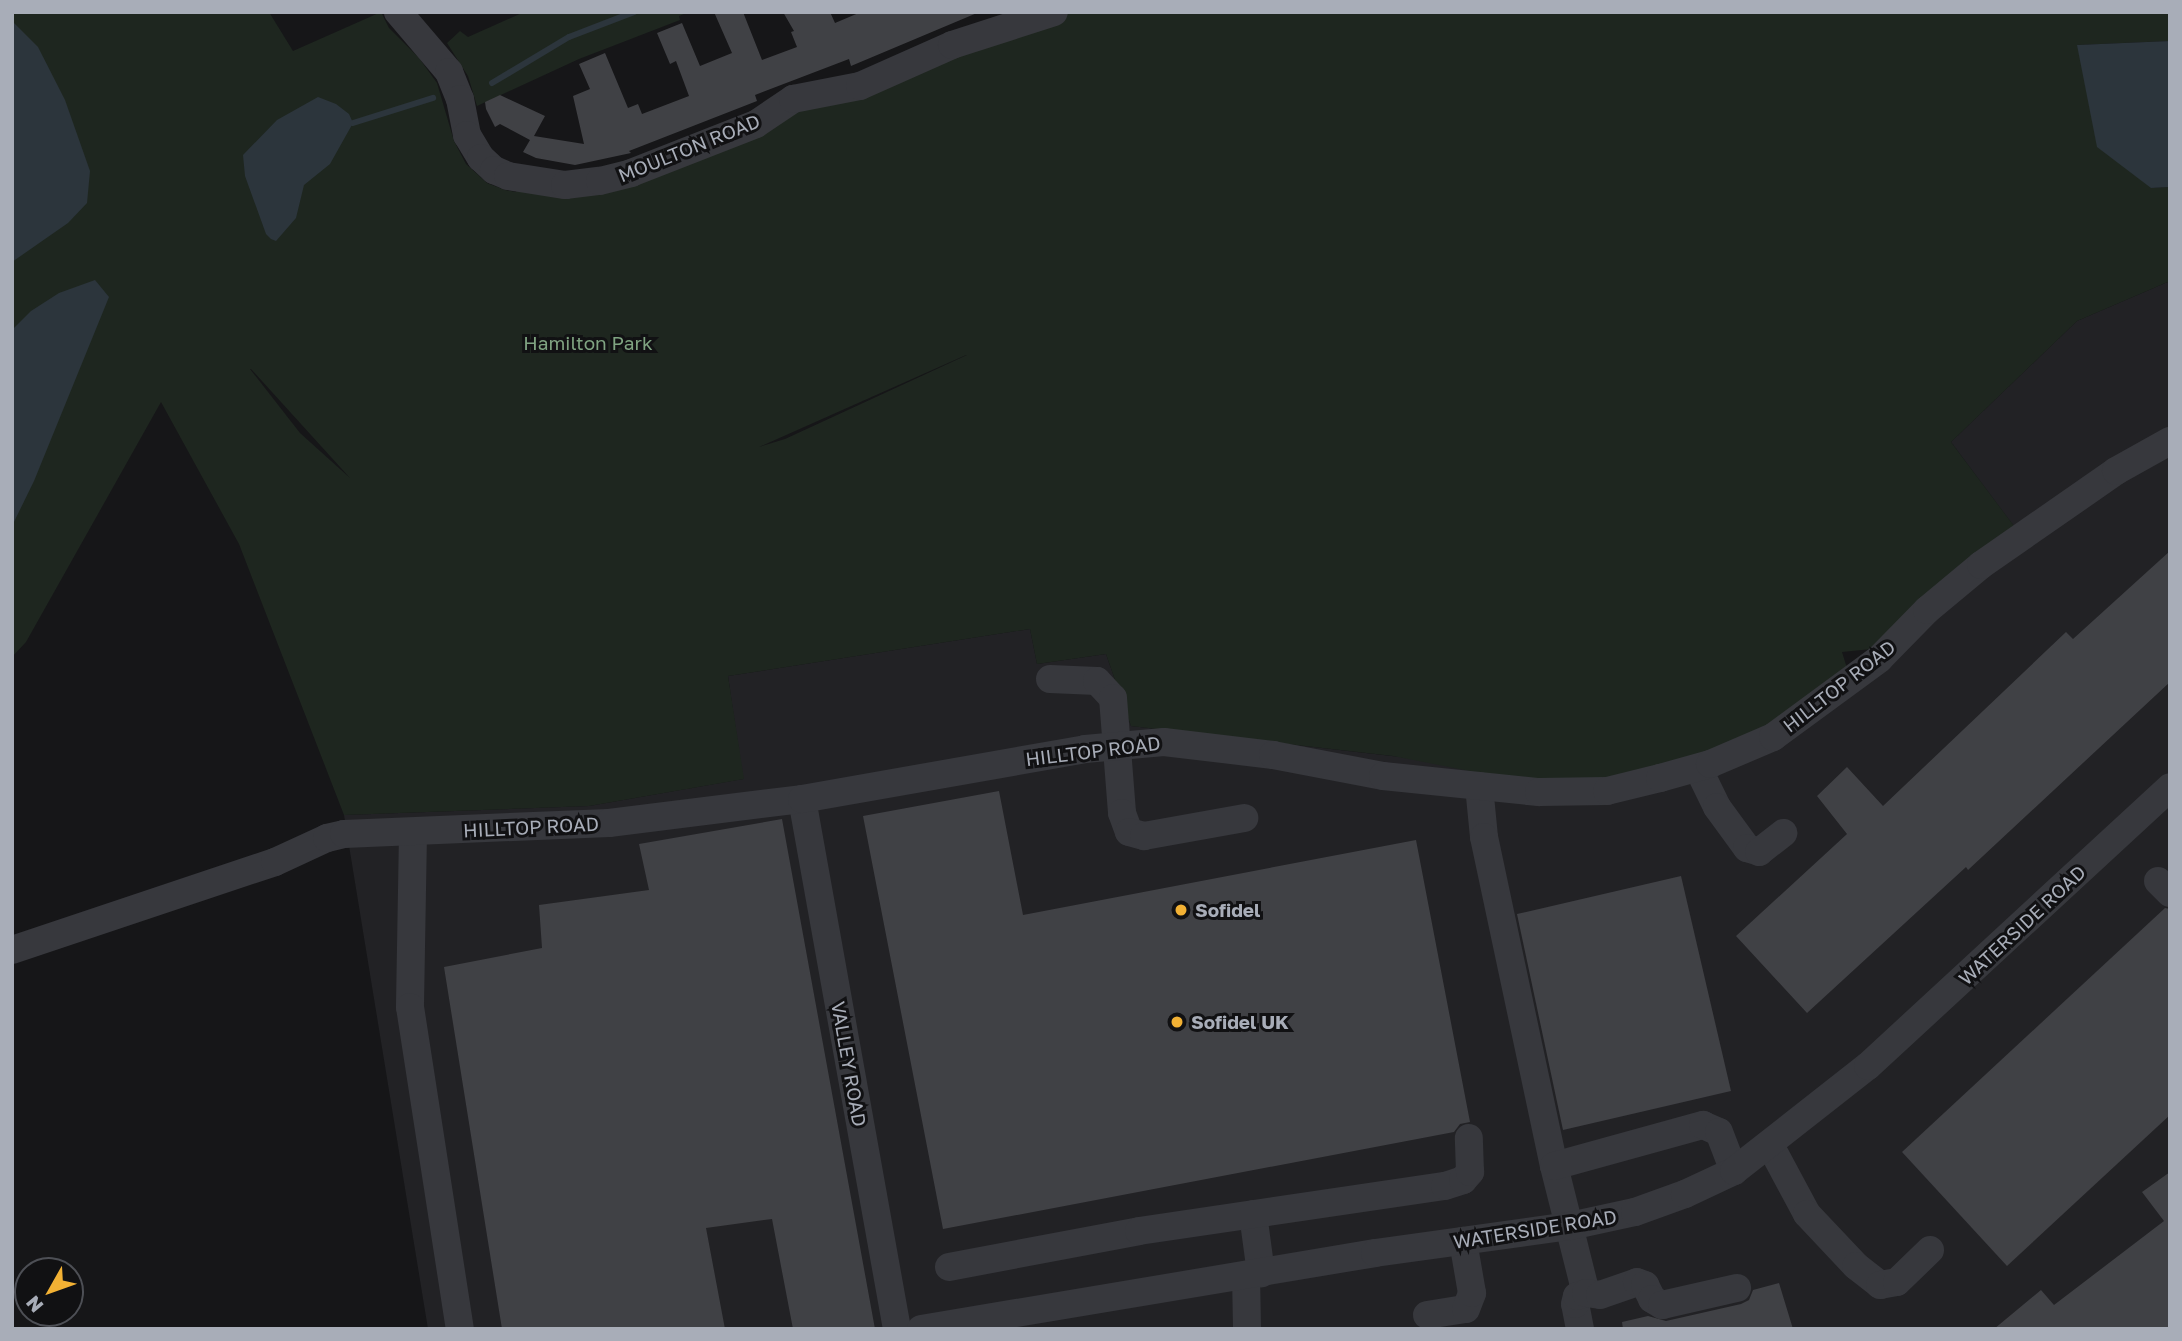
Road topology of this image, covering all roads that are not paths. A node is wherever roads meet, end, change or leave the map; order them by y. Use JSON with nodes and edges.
{"nodes":[{"id":1,"x":398,"y":12,"type":"edge"},
{"id":2,"x":1054,"y":12,"type":"edge"},
{"id":3,"x":2170,"y":441,"type":"edge"},
{"id":4,"x":1050,"y":679,"type":"dead end"},
{"id":5,"x":1119,"y":746,"type":"junction"},
{"id":6,"x":1698,"y":768,"type":"junction"},
{"id":7,"x":1479,"y":786,"type":"junction"},
{"id":8,"x":2170,"y":787,"type":"edge"},
{"id":9,"x":802,"y":799,"type":"junction"},
{"id":10,"x":1244,"y":818,"type":"dead end"},
{"id":11,"x":414,"y":833,"type":"junction"},
{"id":12,"x":1783,"y":833,"type":"dead end"},
{"id":13,"x":12,"y":950,"type":"edge"},
{"id":14,"x":1469,"y":1139,"type":"dead end"},
{"id":15,"x":1770,"y":1145,"type":"junction"},
{"id":16,"x":1554,"y":1166,"type":"junction"},
{"id":17,"x":1734,"y":1171,"type":"junction"},
{"id":18,"x":1253,"y":1214,"type":"junction"},
{"id":19,"x":1570,"y":1226,"type":"junction"},
{"id":20,"x":1463,"y":1241,"type":"junction"},
{"id":21,"x":1930,"y":1250,"type":"dead end"},
{"id":22,"x":948,"y":1267,"type":"dead end"},
{"id":23,"x":1254,"y":1274,"type":"junction"},
{"id":24,"x":1737,"y":1288,"type":"dead end"},
{"id":25,"x":1586,"y":1293,"type":"junction"},
{"id":26,"x":1427,"y":1315,"type":"dead end"},
{"id":27,"x":460,"y":1329,"type":"edge"},
{"id":28,"x":897,"y":1329,"type":"edge"},
{"id":29,"x":921,"y":1329,"type":"edge"},
{"id":30,"x":1247,"y":1329,"type":"edge"},
{"id":31,"x":1580,"y":1329,"type":"edge"}],
"edges":[{"from":1,"to":2,"type":"street","name":"MOULTON ROAD"},
{"from":3,"to":6,"type":"street","name":"HILLTOP ROAD"},
{"from":4,"to":5,"type":"street"},
{"from":5,"to":7,"type":"street","name":"HILLTOP ROAD"},
{"from":5,"to":9,"type":"street","name":"HILLTOP ROAD"},
{"from":5,"to":10,"type":"street"},
{"from":6,"to":7,"type":"street","name":"HILLTOP ROAD"},
{"from":6,"to":12,"type":"street"},
{"from":7,"to":16,"type":"street"},
{"from":8,"to":15,"type":"street","name":"WATERSIDE ROAD"},
{"from":9,"to":11,"type":"street","name":"HILLTOP ROAD"},
{"from":9,"to":28,"type":"street","name":"VALLEY ROAD"},
{"from":11,"to":13,"type":"street","name":"HILLTOP ROAD"},
{"from":11,"to":27,"type":"street"},
{"from":14,"to":18,"type":"street"},
{"from":15,"to":17,"type":"street","name":"WATERSIDE ROAD"},
{"from":15,"to":21,"type":"street"},
{"from":16,"to":17,"type":"street"},
{"from":16,"to":19,"type":"street"},
{"from":17,"to":19,"type":"street","name":"WATERSIDE ROAD"},
{"from":18,"to":22,"type":"street"},
{"from":18,"to":23,"type":"street"},
{"from":19,"to":20,"type":"street","name":"WATERSIDE ROAD"},
{"from":19,"to":25,"type":"street"},
{"from":20,"to":23,"type":"street","name":"WATERSIDE ROAD"},
{"from":20,"to":26,"type":"street"},
{"from":23,"to":29,"type":"street","name":"WATERSIDE ROAD"},
{"from":23,"to":30,"type":"street"},
{"from":24,"to":25,"type":"street"},
{"from":25,"to":31,"type":"street"}]}
